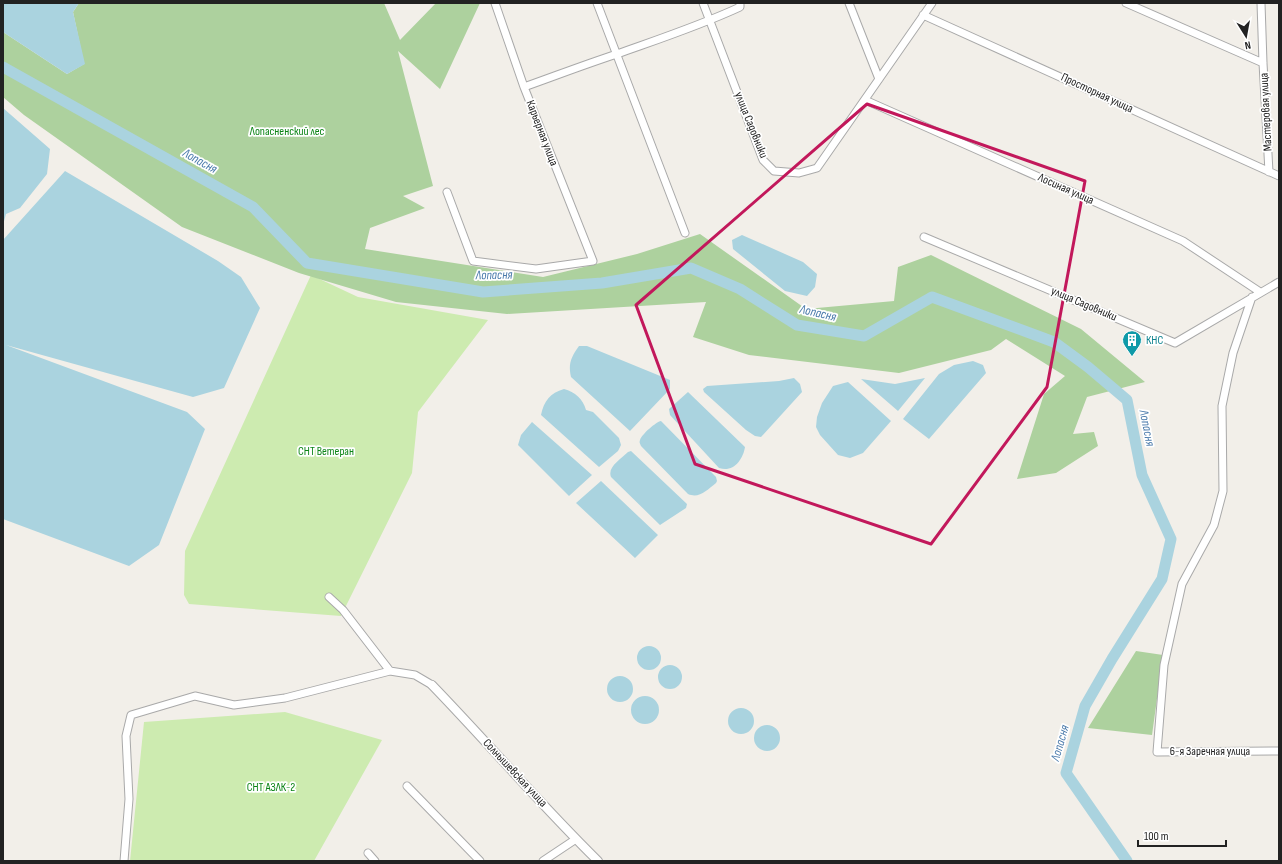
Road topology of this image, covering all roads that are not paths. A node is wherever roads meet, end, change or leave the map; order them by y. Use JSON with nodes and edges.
{"nodes":[{"id":1,"x":495,"y":3,"type":"edge"},
{"id":2,"x":597,"y":3,"type":"edge"},
{"id":3,"x":704,"y":3,"type":"edge"},
{"id":4,"x":740,"y":3,"type":"edge"},
{"id":5,"x":849,"y":3,"type":"edge"},
{"id":6,"x":932,"y":3,"type":"edge"},
{"id":7,"x":1126,"y":3,"type":"edge"},
{"id":8,"x":1261,"y":3,"type":"edge"},
{"id":9,"x":924,"y":15,"type":"junction"},
{"id":10,"x":710,"y":21,"type":"junction"},
{"id":11,"x":617,"y":54,"type":"junction"},
{"id":12,"x":1263,"y":63,"type":"junction"},
{"id":13,"x":878,"y":79,"type":"junction"},
{"id":14,"x":524,"y":87,"type":"junction"},
{"id":15,"x":865,"y":100,"type":"junction"},
{"id":16,"x":1269,"y":172,"type":"junction"},
{"id":17,"x":1279,"y":176,"type":"edge"},
{"id":18,"x":447,"y":192,"type":"dead end"},
{"id":19,"x":685,"y":233,"type":"dead end"},
{"id":20,"x":924,"y":237,"type":"dead end"},
{"id":21,"x":1279,"y":282,"type":"edge"},
{"id":22,"x":1260,"y":292,"type":"junction"},
{"id":23,"x":1252,"y":297,"type":"junction"},
{"id":24,"x":329,"y":597,"type":"dead end"},
{"id":25,"x":390,"y":671,"type":"junction"},
{"id":26,"x":432,"y":685,"type":"joint"},
{"id":27,"x":1279,"y":751,"type":"edge"},
{"id":28,"x":407,"y":786,"type":"dead end"},
{"id":29,"x":576,"y":839,"type":"junction"},
{"id":30,"x":368,"y":854,"type":"dead end"},
{"id":31,"x":124,"y":861,"type":"edge"},
{"id":32,"x":375,"y":861,"type":"edge"},
{"id":33,"x":480,"y":861,"type":"edge"},
{"id":34,"x":543,"y":861,"type":"edge"},
{"id":35,"x":598,"y":861,"type":"edge"}],
"edges":[{"from":1,"to":14,"type":"street","name":"Карьерная улица"},
{"from":2,"to":11,"type":"street"},
{"from":3,"to":10,"type":"street","name":"улица Садовники"},
{"from":4,"to":10,"type":"street"},
{"from":5,"to":13,"type":"street"},
{"from":6,"to":9,"type":"street","name":"улица Садовники"},
{"from":7,"to":12,"type":"street"},
{"from":8,"to":12,"type":"street","name":"Мастеровая улица"},
{"from":9,"to":13,"type":"street","name":"улица Садовники"},
{"from":9,"to":16,"type":"street","name":"Просторная улица"},
{"from":10,"to":11,"type":"street"},
{"from":10,"to":15,"type":"street","name":"улица Садовники"},
{"from":11,"to":14,"type":"street"},
{"from":11,"to":19,"type":"street"},
{"from":12,"to":16,"type":"street","name":"Мастеровая улица"},
{"from":13,"to":15,"type":"street","name":"улица Садовники"},
{"from":14,"to":18,"type":"street","name":"Карьерная улица"},
{"from":15,"to":22,"type":"street","name":"Лосиная улица"},
{"from":16,"to":17,"type":"street","name":"Просторная улица"},
{"from":20,"to":23,"type":"street","name":"улица Садовники"},
{"from":21,"to":22,"type":"street","name":"улица Садовники"},
{"from":22,"to":23,"type":"street","name":"улица Садовники"},
{"from":23,"to":27,"type":"street","name":"6-я Заречная улица"},
{"from":24,"to":25,"type":"street"},
{"from":25,"to":26,"type":"street"},
{"from":25,"to":31,"type":"street"},
{"from":26,"to":29,"type":"street","name":"Солнышевская улица"},
{"from":28,"to":33,"type":"street"},
{"from":29,"to":34,"type":"street"},
{"from":29,"to":35,"type":"street","name":"Солнышевская улица"},
{"from":30,"to":32,"type":"street"}]}
